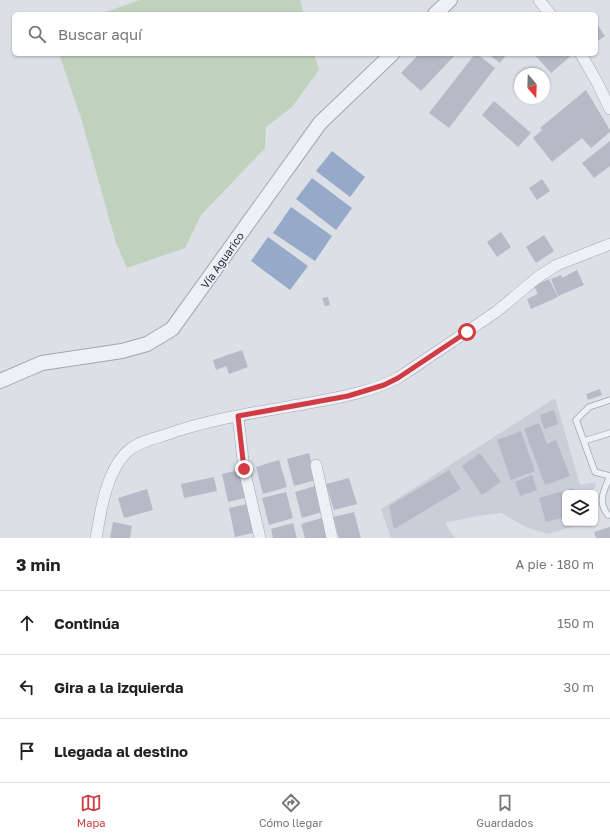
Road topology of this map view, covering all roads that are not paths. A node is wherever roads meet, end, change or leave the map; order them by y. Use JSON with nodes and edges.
{"nodes":[{"id":1,"x":450,"y":0,"type":"edge"},
{"id":2,"x":539,"y":0,"type":"edge"},
{"id":3,"x":436,"y":12,"type":"edge"},
{"id":4,"x":548,"y":12,"type":"edge"},
{"id":5,"x":390,"y":56,"type":"edge"},
{"id":6,"x":583,"y":56,"type":"edge"},
{"id":7,"x":610,"y":109,"type":"edge"},
{"id":8,"x":610,"y":244,"type":"edge"},
{"id":9,"x":0,"y":381,"type":"edge"},
{"id":10,"x":610,"y":400,"type":"edge"},
{"id":11,"x":238,"y":416,"type":"junction"},
{"id":12,"x":610,"y":433,"type":"edge"},
{"id":13,"x":584,"y":441,"type":"junction"},
{"id":14,"x":316,"y":465,"type":"dead end"},
{"id":15,"x":610,"y":476,"type":"edge"},
{"id":16,"x":610,"y":515,"type":"edge"},
{"id":17,"x":96,"y":538,"type":"edge"},
{"id":18,"x":260,"y":538,"type":"edge"},
{"id":19,"x":332,"y":538,"type":"edge"}],
"edges":[{"from":1,"to":3,"type":"street"},
{"from":2,"to":4,"type":"street"},
{"from":5,"to":9,"type":"street","name":"Vía Aguarico"},
{"from":6,"to":7,"type":"street"},
{"from":8,"to":11,"type":"street"},
{"from":10,"to":13,"type":"lane"},
{"from":11,"to":17,"type":"street"},
{"from":11,"to":18,"type":"street"},
{"from":12,"to":13,"type":"lane"},
{"from":13,"to":15,"type":"lane"},
{"from":14,"to":19,"type":"street"},
{"from":15,"to":16,"type":"lane"}]}
